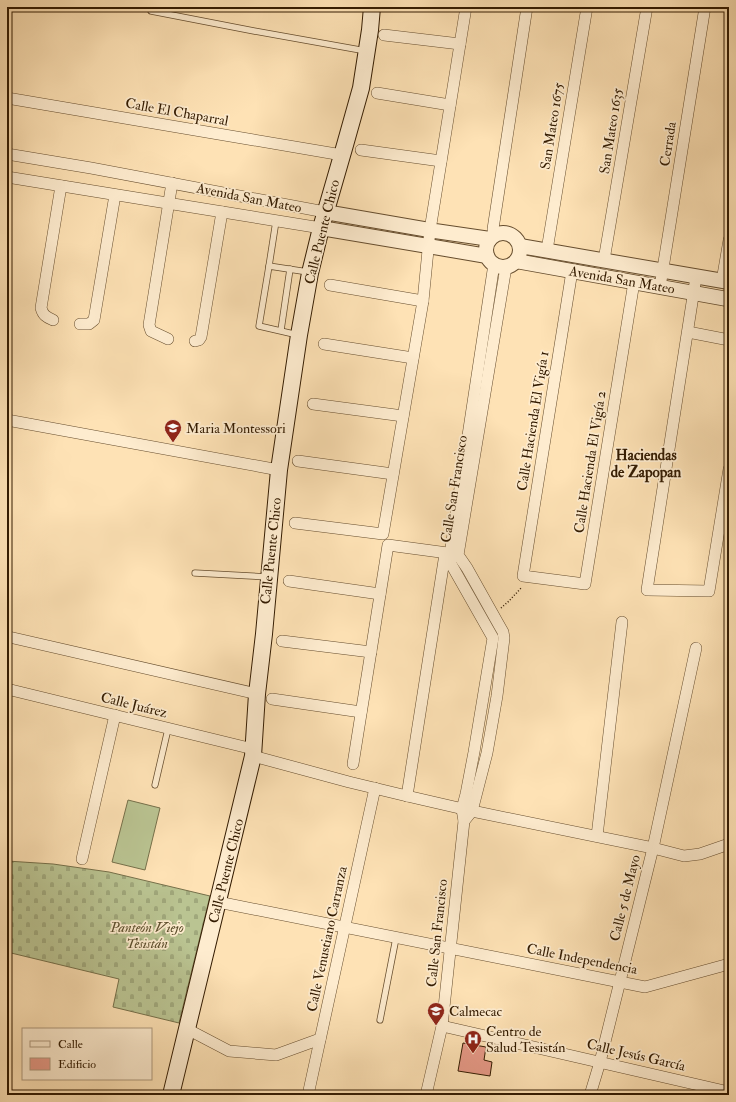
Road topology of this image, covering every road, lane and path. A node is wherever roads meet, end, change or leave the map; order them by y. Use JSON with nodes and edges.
{"nodes":[{"id":1,"x":372,"y":7,"type":"edge"},
{"id":2,"x":466,"y":7,"type":"edge"},
{"id":3,"x":527,"y":7,"type":"edge"},
{"id":4,"x":587,"y":7,"type":"edge"},
{"id":5,"x":647,"y":7,"type":"edge"},
{"id":6,"x":705,"y":7,"type":"edge"},
{"id":7,"x":151,"y":11,"type":"dead end"},
{"id":8,"x":384,"y":36,"type":"dead end"},
{"id":9,"x":460,"y":44,"type":"junction"},
{"id":10,"x":366,"y":51,"type":"junction"},
{"id":11,"x":377,"y":93,"type":"dead end"},
{"id":12,"x":7,"y":98,"type":"edge"},
{"id":13,"x":450,"y":105,"type":"junction"},
{"id":14,"x":361,"y":150,"type":"dead end"},
{"id":15,"x":7,"y":154,"type":"edge"},
{"id":16,"x":342,"y":155,"type":"junction"},
{"id":17,"x":441,"y":161,"type":"junction"},
{"id":18,"x":7,"y":178,"type":"edge"},
{"id":19,"x":172,"y":183,"type":"junction"},
{"id":20,"x":60,"y":186,"type":"junction"},
{"id":21,"x":115,"y":195,"type":"junction"},
{"id":22,"x":169,"y":203,"type":"junction"},
{"id":23,"x":222,"y":212,"type":"junction"},
{"id":24,"x":325,"y":212,"type":"junction"},
{"id":25,"x":276,"y":220,"type":"junction"},
{"id":26,"x":321,"y":228,"type":"junction"},
{"id":27,"x":423,"y":229,"type":"junction"},
{"id":28,"x":492,"y":237,"type":"junction"},
{"id":29,"x":729,"y":240,"type":"edge"},
{"id":30,"x":412,"y":244,"type":"junction"},
{"id":31,"x":428,"y":246,"type":"junction"},
{"id":32,"x":520,"y":246,"type":"junction"},
{"id":33,"x":546,"y":250,"type":"junction"},
{"id":34,"x":602,"y":260,"type":"junction"},
{"id":35,"x":501,"y":262,"type":"junction"},
{"id":36,"x":269,"y":266,"type":"junction"},
{"id":37,"x":290,"y":269,"type":"junction"},
{"id":38,"x":662,"y":271,"type":"junction"},
{"id":39,"x":572,"y":272,"type":"junction"},
{"id":40,"x":310,"y":273,"type":"junction"},
{"id":41,"x":595,"y":276,"type":"junction"},
{"id":42,"x":696,"y":277,"type":"junction"},
{"id":43,"x":634,"y":282,"type":"junction"},
{"id":44,"x":727,"y":282,"type":"edge"},
{"id":45,"x":330,"y":285,"type":"dead end"},
{"id":46,"x":660,"y":287,"type":"junction"},
{"id":47,"x":694,"y":293,"type":"junction"},
{"id":48,"x":728,"y":300,"type":"edge"},
{"id":49,"x":423,"y":301,"type":"junction"},
{"id":50,"x":53,"y":320,"type":"dead end"},
{"id":51,"x":80,"y":324,"type":"dead end"},
{"id":52,"x":280,"y":330,"type":"junction"},
{"id":53,"x":688,"y":332,"type":"junction"},
{"id":54,"x":299,"y":335,"type":"junction"},
{"id":55,"x":168,"y":339,"type":"dead end"},
{"id":56,"x":729,"y":340,"type":"edge"},
{"id":57,"x":195,"y":341,"type":"dead end"},
{"id":58,"x":324,"y":344,"type":"dead end"},
{"id":59,"x":413,"y":358,"type":"junction"},
{"id":60,"x":313,"y":404,"type":"dead end"},
{"id":61,"x":403,"y":416,"type":"junction"},
{"id":62,"x":7,"y":420,"type":"edge"},
{"id":63,"x":298,"y":461,"type":"dead end"},
{"id":64,"x":729,"y":469,"type":"edge"},
{"id":65,"x":279,"y":470,"type":"junction"},
{"id":66,"x":393,"y":474,"type":"junction"},
{"id":67,"x":295,"y":522,"type":"dead end"},
{"id":68,"x":451,"y":554,"type":"junction"},
{"id":69,"x":195,"y":573,"type":"dead end"},
{"id":70,"x":523,"y":576,"type":"junction"},
{"id":71,"x":268,"y":577,"type":"junction"},
{"id":72,"x":289,"y":581,"type":"dead end"},
{"id":73,"x":380,"y":594,"type":"junction"},
{"id":74,"x":493,"y":614,"type":"junction"},
{"id":75,"x":622,"y":622,"type":"dead end"},
{"id":76,"x":503,"y":632,"type":"junction"},
{"id":77,"x":9,"y":637,"type":"dead end"},
{"id":78,"x":493,"y":638,"type":"junction"},
{"id":79,"x":282,"y":641,"type":"dead end"},
{"id":80,"x":696,"y":648,"type":"dead end"},
{"id":81,"x":371,"y":652,"type":"junction"},
{"id":82,"x":7,"y":689,"type":"edge"},
{"id":83,"x":257,"y":694,"type":"junction"},
{"id":84,"x":484,"y":694,"type":"junction"},
{"id":85,"x":497,"y":696,"type":"junction"},
{"id":86,"x":272,"y":700,"type":"dead end"},
{"id":87,"x":361,"y":712,"type":"junction"},
{"id":88,"x":115,"y":715,"type":"junction"},
{"id":89,"x":168,"y":729,"type":"junction"},
{"id":90,"x":474,"y":752,"type":"junction"},
{"id":91,"x":253,"y":753,"type":"junction"},
{"id":92,"x":487,"y":753,"type":"junction"},
{"id":93,"x":353,"y":764,"type":"dead end"},
{"id":94,"x":154,"y":785,"type":"dead end"},
{"id":95,"x":375,"y":788,"type":"junction"},
{"id":96,"x":407,"y":796,"type":"junction"},
{"id":97,"x":467,"y":810,"type":"junction"},
{"id":98,"x":597,"y":836,"type":"junction"},
{"id":99,"x":729,"y":844,"type":"edge"},
{"id":100,"x":653,"y":848,"type":"junction"},
{"id":101,"x":82,"y":859,"type":"dead end"},
{"id":102,"x":218,"y":902,"type":"junction"},
{"id":103,"x":345,"y":927,"type":"junction"},
{"id":104,"x":396,"y":938,"type":"junction"},
{"id":105,"x":451,"y":948,"type":"junction"},
{"id":106,"x":729,"y":964,"type":"edge"},
{"id":107,"x":619,"y":982,"type":"junction"},
{"id":108,"x":380,"y":1020,"type":"dead end"},
{"id":109,"x":442,"y":1026,"type":"junction"},
{"id":110,"x":187,"y":1029,"type":"junction"},
{"id":111,"x":320,"y":1039,"type":"junction"},
{"id":112,"x":600,"y":1062,"type":"junction"},
{"id":113,"x":729,"y":1092,"type":"edge"},
{"id":114,"x":171,"y":1095,"type":"edge"},
{"id":115,"x":308,"y":1095,"type":"edge"},
{"id":116,"x":426,"y":1095,"type":"edge"},
{"id":117,"x":590,"y":1095,"type":"edge"}],
"edges":[{"from":1,"to":10,"type":"main road","name":"Calle Puente Chico"},
{"from":2,"to":9,"type":"street"},
{"from":3,"to":28,"type":"street"},
{"from":4,"to":33,"type":"street","name":"San Mateo 1675"},
{"from":5,"to":34,"type":"street","name":"San Mateo 1635"},
{"from":6,"to":38,"type":"street","name":"Cerrada"},
{"from":7,"to":10,"type":"lane"},
{"from":8,"to":9,"type":"street"},
{"from":9,"to":13,"type":"street"},
{"from":10,"to":16,"type":"main road","name":"Calle Puente Chico"},
{"from":11,"to":13,"type":"street"},
{"from":12,"to":16,"type":"street","name":"Calle El Chaparral"},
{"from":13,"to":17,"type":"street"},
{"from":14,"to":17,"type":"street"},
{"from":15,"to":19,"type":"street","name":"Avenida San Mateo"},
{"from":16,"to":24,"type":"main road","name":"Calle Puente Chico"},
{"from":17,"to":27,"type":"street"},
{"from":18,"to":20,"type":"street","name":"Avenida San Mateo"},
{"from":19,"to":22,"type":"street"},
{"from":19,"to":24,"type":"street","name":"Avenida San Mateo"},
{"from":20,"to":21,"type":"street","name":"Avenida San Mateo"},
{"from":20,"to":50,"type":"street"},
{"from":21,"to":22,"type":"street","name":"Avenida San Mateo"},
{"from":21,"to":51,"type":"street"},
{"from":22,"to":23,"type":"street","name":"Avenida San Mateo"},
{"from":22,"to":55,"type":"street"},
{"from":23,"to":25,"type":"street","name":"Avenida San Mateo"},
{"from":23,"to":57,"type":"street"},
{"from":24,"to":26,"type":"main road","name":"Calle Puente Chico"},
{"from":24,"to":27,"type":"street","name":"Avenida San Mateo"},
{"from":25,"to":26,"type":"street","name":"Avenida San Mateo"},
{"from":25,"to":36,"type":"lane"},
{"from":26,"to":30,"type":"street","name":"Avenida San Mateo"},
{"from":26,"to":40,"type":"main road","name":"Calle Puente Chico"},
{"from":27,"to":28,"type":"street","name":"Avenida San Mateo"},
{"from":27,"to":30,"type":"street"},
{"from":27,"to":31,"type":"street"},
{"from":28,"to":32,"type":"street","name":"Avenida San Mateo"},
{"from":28,"to":35,"type":"street"},
{"from":29,"to":44,"type":"street"},
{"from":30,"to":31,"type":"street","name":"Avenida San Mateo"},
{"from":31,"to":35,"type":"street","name":"Avenida San Mateo"},
{"from":31,"to":49,"type":"street"},
{"from":32,"to":33,"type":"street","name":"Avenida San Mateo"},
{"from":32,"to":35,"type":"street"},
{"from":33,"to":34,"type":"street","name":"Avenida San Mateo"},
{"from":34,"to":38,"type":"street","name":"Avenida San Mateo"},
{"from":34,"to":41,"type":"street"},
{"from":35,"to":39,"type":"street","name":"Avenida San Mateo"},
{"from":35,"to":68,"type":"street","name":"Calle San Francisco"},
{"from":36,"to":37,"type":"lane"},
{"from":36,"to":52,"type":"lane"},
{"from":37,"to":40,"type":"lane"},
{"from":37,"to":52,"type":"lane"},
{"from":38,"to":42,"type":"street","name":"Avenida San Mateo"},
{"from":38,"to":46,"type":"street","name":"Cerrada"},
{"from":39,"to":41,"type":"street","name":"Avenida San Mateo"},
{"from":39,"to":70,"type":"street","name":"Calle Hacienda El Vigía 1"},
{"from":40,"to":54,"type":"main road","name":"Calle Puente Chico"},
{"from":41,"to":43,"type":"street","name":"Avenida San Mateo"},
{"from":42,"to":44,"type":"street","name":"Avenida San Mateo"},
{"from":42,"to":47,"type":"street"},
{"from":43,"to":46,"type":"street","name":"Avenida San Mateo"},
{"from":43,"to":70,"type":"street","name":"Calle Hacienda El Vigía 2"},
{"from":44,"to":48,"type":"street","name":"Avenida San Mateo"},
{"from":45,"to":49,"type":"street"},
{"from":46,"to":47,"type":"street","name":"Avenida San Mateo"},
{"from":47,"to":48,"type":"street","name":"Avenida San Mateo"},
{"from":47,"to":53,"type":"street"},
{"from":49,"to":59,"type":"street"},
{"from":52,"to":54,"type":"lane"},
{"from":53,"to":56,"type":"street"},
{"from":53,"to":64,"type":"street"},
{"from":54,"to":65,"type":"main road","name":"Calle Puente Chico"},
{"from":58,"to":59,"type":"street"},
{"from":59,"to":61,"type":"street"},
{"from":60,"to":61,"type":"street"},
{"from":61,"to":66,"type":"street"},
{"from":62,"to":65,"type":"street"},
{"from":63,"to":66,"type":"street"},
{"from":65,"to":71,"type":"main road","name":"Calle Puente Chico"},
{"from":66,"to":67,"type":"street"},
{"from":68,"to":73,"type":"street"},
{"from":68,"to":74,"type":"street","name":"Calle San Francisco"},
{"from":68,"to":78,"type":"street","name":"Calle San Francisco"},
{"from":68,"to":96,"type":"street"},
{"from":69,"to":71,"type":"lane"},
{"from":70,"to":74,"type":"path"},
{"from":71,"to":83,"type":"main road","name":"Calle Puente Chico"},
{"from":72,"to":73,"type":"street"},
{"from":73,"to":81,"type":"street"},
{"from":74,"to":76,"type":"street","name":"Calle San Francisco"},
{"from":75,"to":98,"type":"street"},
{"from":76,"to":78,"type":"street"},
{"from":76,"to":85,"type":"street","name":"Calle San Francisco"},
{"from":77,"to":83,"type":"street"},
{"from":78,"to":84,"type":"street","name":"Calle San Francisco"},
{"from":79,"to":81,"type":"street"},
{"from":80,"to":100,"type":"street","name":"Calle 5 de Mayo"},
{"from":81,"to":87,"type":"street"},
{"from":82,"to":88,"type":"street","name":"Calle Juárez"},
{"from":83,"to":91,"type":"main road","name":"Calle Puente Chico"},
{"from":84,"to":85,"type":"street"},
{"from":84,"to":90,"type":"street","name":"Calle San Francisco"},
{"from":85,"to":92,"type":"street","name":"Calle San Francisco"},
{"from":86,"to":87,"type":"street"},
{"from":87,"to":93,"type":"street"},
{"from":88,"to":89,"type":"street","name":"Calle Juárez"},
{"from":88,"to":101,"type":"street"},
{"from":89,"to":91,"type":"street","name":"Calle Juárez"},
{"from":89,"to":94,"type":"lane"},
{"from":90,"to":92,"type":"street"},
{"from":90,"to":97,"type":"street","name":"Calle San Francisco"},
{"from":91,"to":95,"type":"street","name":"Calle Juárez"},
{"from":91,"to":102,"type":"main road","name":"Calle Puente Chico"},
{"from":92,"to":97,"type":"street","name":"Calle San Francisco"},
{"from":95,"to":96,"type":"street","name":"Calle Juárez"},
{"from":95,"to":103,"type":"street","name":"Calle Venustiano Carranza"},
{"from":96,"to":97,"type":"street","name":"Calle Juárez"},
{"from":97,"to":98,"type":"street","name":"Calle Juárez"},
{"from":97,"to":105,"type":"street","name":"Calle San Francisco"},
{"from":98,"to":100,"type":"street","name":"Calle Juárez"},
{"from":99,"to":100,"type":"street","name":"Calle Juárez"},
{"from":100,"to":107,"type":"street","name":"Calle 5 de Mayo"},
{"from":102,"to":103,"type":"street","name":"Calle Independencia"},
{"from":102,"to":110,"type":"main road","name":"Calle Puente Chico"},
{"from":103,"to":104,"type":"street","name":"Calle Independencia"},
{"from":103,"to":111,"type":"street","name":"Calle Venustiano Carranza"},
{"from":104,"to":105,"type":"street","name":"Calle Independencia"},
{"from":104,"to":108,"type":"lane"},
{"from":105,"to":107,"type":"street","name":"Calle Independencia"},
{"from":105,"to":109,"type":"street","name":"Calle San Francisco"},
{"from":106,"to":107,"type":"street","name":"Calle Independencia"},
{"from":107,"to":112,"type":"street","name":"Calle 5 de Mayo"},
{"from":109,"to":112,"type":"street","name":"Calle Jesús García"},
{"from":109,"to":116,"type":"street","name":"Calle San Francisco"},
{"from":110,"to":111,"type":"street"},
{"from":110,"to":114,"type":"main road","name":"Calle Puente Chico"},
{"from":111,"to":115,"type":"street","name":"Calle Venustiano Carranza"},
{"from":112,"to":113,"type":"street","name":"Calle Jesús García"},
{"from":112,"to":117,"type":"street","name":"Calle 5 de Mayo"}]}
